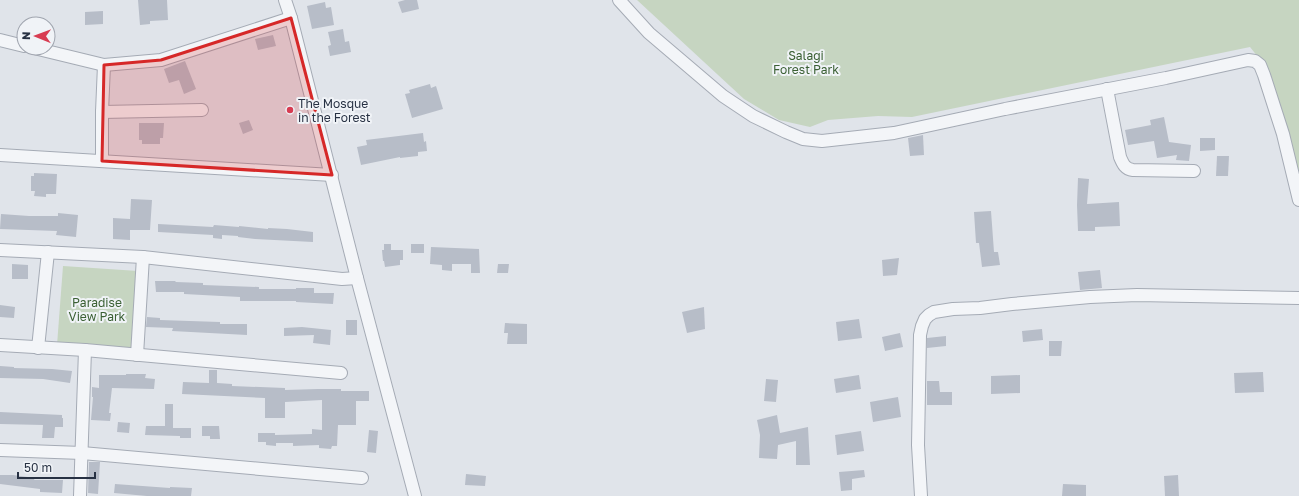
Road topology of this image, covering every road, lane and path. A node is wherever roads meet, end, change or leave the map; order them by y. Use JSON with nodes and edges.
{"nodes":[{"id":1,"x":285,"y":0,"type":"edge"},
{"id":2,"x":619,"y":0,"type":"edge"},
{"id":3,"x":291,"y":18,"type":"junction"},
{"id":4,"x":0,"y":40,"type":"edge"},
{"id":5,"x":16,"y":44,"type":"edge"},
{"id":6,"x":56,"y":53,"type":"edge"},
{"id":7,"x":104,"y":65,"type":"junction"},
{"id":8,"x":1107,"y":89,"type":"junction"},
{"id":9,"x":202,"y":110,"type":"dead end"},
{"id":10,"x":102,"y":112,"type":"junction"},
{"id":11,"x":0,"y":154,"type":"edge"},
{"id":12,"x":102,"y":161,"type":"junction"},
{"id":13,"x":1194,"y":171,"type":"dead end"},
{"id":14,"x":332,"y":175,"type":"junction"},
{"id":15,"x":1299,"y":200,"type":"edge"},
{"id":16,"x":0,"y":250,"type":"edge"},
{"id":17,"x":48,"y":252,"type":"junction"},
{"id":18,"x":143,"y":257,"type":"junction"},
{"id":19,"x":356,"y":278,"type":"junction"},
{"id":20,"x":1299,"y":298,"type":"edge"},
{"id":21,"x":0,"y":345,"type":"edge"},
{"id":22,"x":38,"y":348,"type":"junction"},
{"id":23,"x":85,"y":350,"type":"junction"},
{"id":24,"x":137,"y":355,"type":"junction"},
{"id":25,"x":341,"y":373,"type":"dead end"},
{"id":26,"x":0,"y":450,"type":"edge"},
{"id":27,"x":82,"y":452,"type":"junction"},
{"id":28,"x":362,"y":478,"type":"dead end"},
{"id":29,"x":80,"y":496,"type":"edge"},
{"id":30,"x":415,"y":496,"type":"edge"},
{"id":31,"x":920,"y":496,"type":"edge"}],
"edges":[{"from":1,"to":3,"type":"street"},
{"from":2,"to":8,"type":"street"},
{"from":3,"to":7,"type":"street"},
{"from":3,"to":14,"type":"street"},
{"from":4,"to":5,"type":"street"},
{"from":6,"to":7,"type":"street"},
{"from":7,"to":10,"type":"street"},
{"from":8,"to":13,"type":"street"},
{"from":8,"to":15,"type":"street"},
{"from":9,"to":10,"type":"street"},
{"from":10,"to":12,"type":"street"},
{"from":11,"to":12,"type":"street"},
{"from":12,"to":14,"type":"street"},
{"from":14,"to":19,"type":"street"},
{"from":16,"to":17,"type":"street"},
{"from":17,"to":18,"type":"street"},
{"from":17,"to":22,"type":"street"},
{"from":18,"to":19,"type":"street"},
{"from":18,"to":24,"type":"street"},
{"from":19,"to":30,"type":"street"},
{"from":20,"to":31,"type":"street"},
{"from":21,"to":22,"type":"street"},
{"from":22,"to":23,"type":"street"},
{"from":23,"to":24,"type":"street"},
{"from":23,"to":27,"type":"street"},
{"from":24,"to":25,"type":"street"},
{"from":26,"to":27,"type":"street"},
{"from":27,"to":28,"type":"street"},
{"from":27,"to":29,"type":"street"}]}
